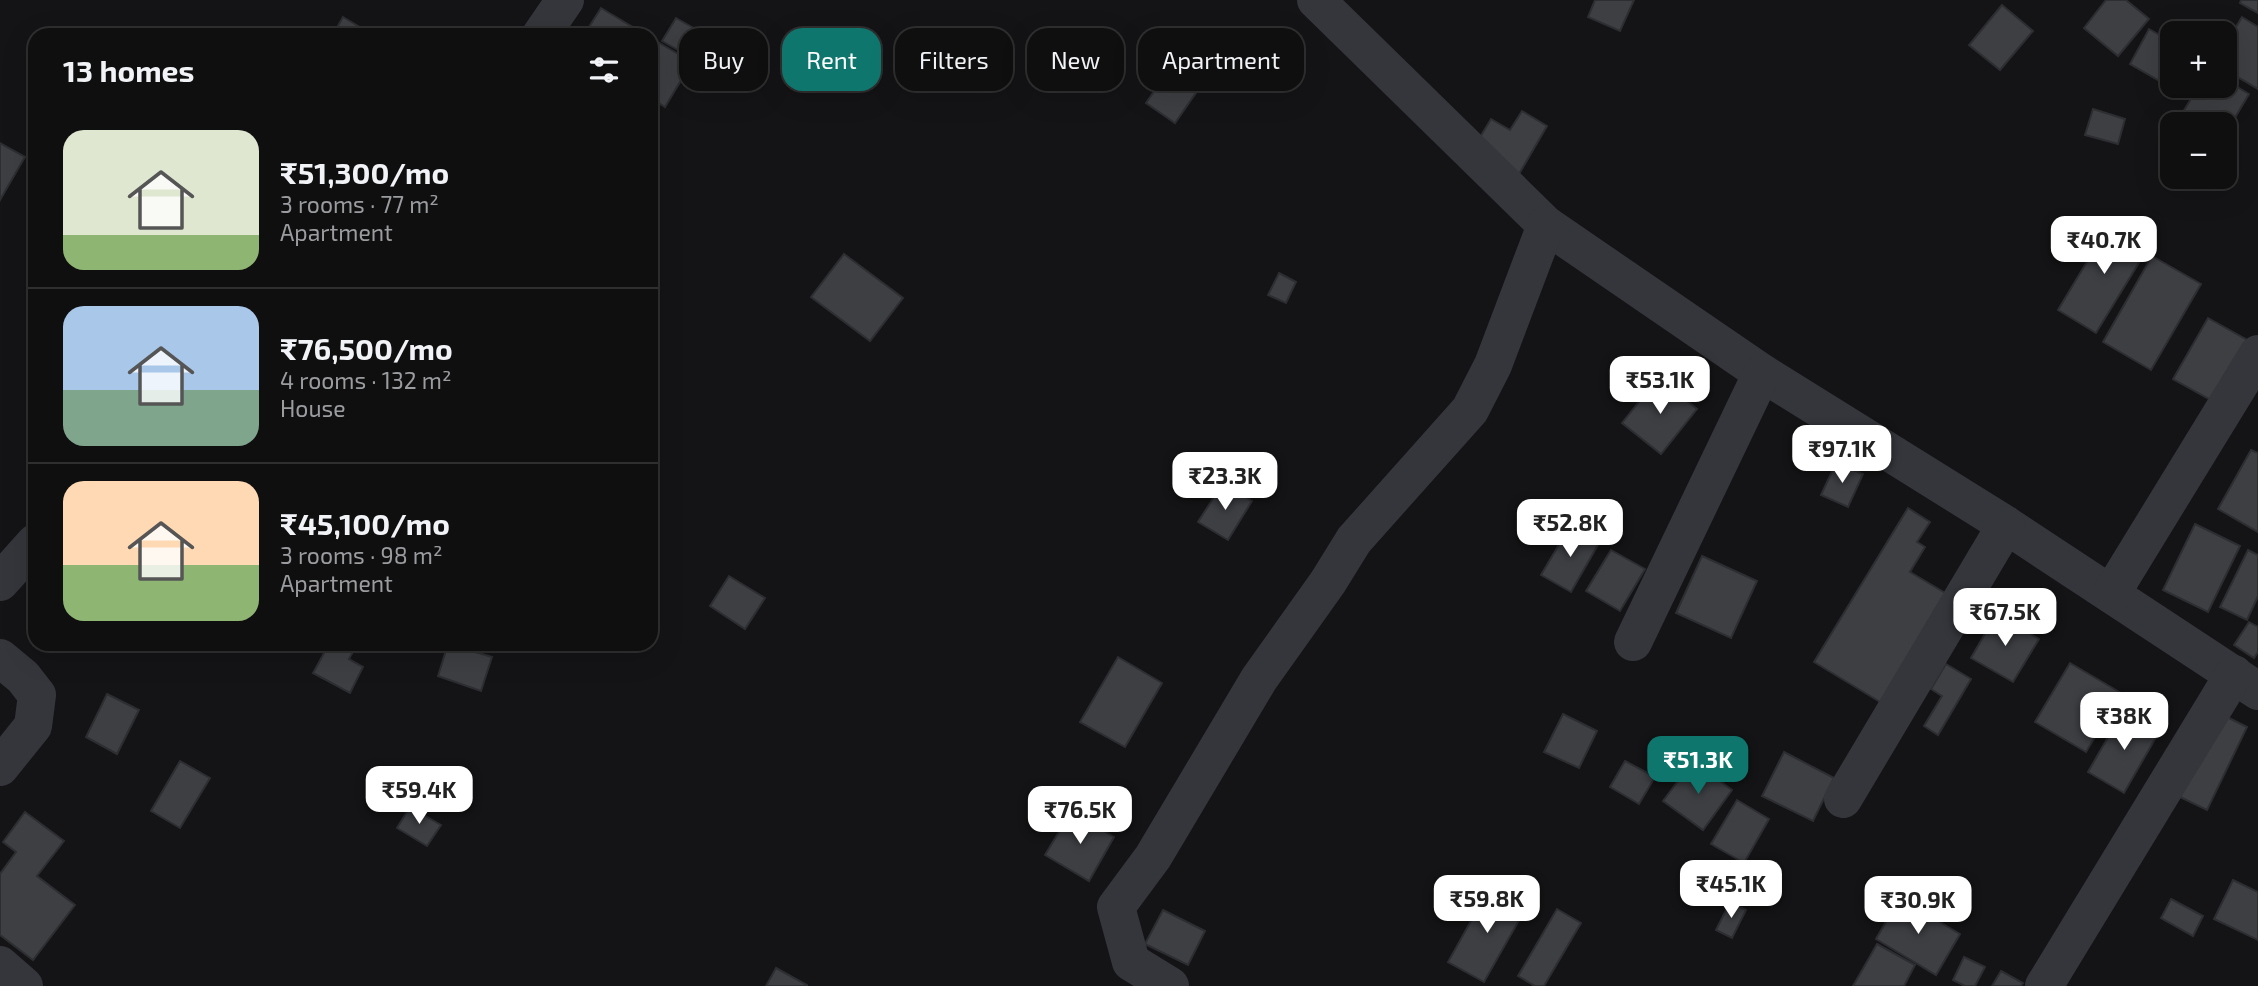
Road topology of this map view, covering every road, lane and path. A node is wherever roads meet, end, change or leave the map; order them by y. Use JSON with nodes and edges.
{"nodes":[{"id":1,"x":565,"y":0,"type":"edge"},
{"id":2,"x":1316,"y":0,"type":"edge"},
{"id":3,"x":546,"y":28,"type":"edge"},
{"id":4,"x":1546,"y":225,"type":"junction"},
{"id":5,"x":2258,"y":354,"type":"edge"},
{"id":6,"x":1762,"y":373,"type":"junction"},
{"id":7,"x":2006,"y":525,"type":"junction"},
{"id":8,"x":28,"y":551,"type":"edge"},
{"id":9,"x":0,"y":582,"type":"edge"},
{"id":10,"x":2111,"y":594,"type":"junction"},
{"id":11,"x":1633,"y":642,"type":"dead end"},
{"id":12,"x":0,"y":658,"type":"edge"},
{"id":13,"x":2246,"y":682,"type":"edge"},
{"id":14,"x":0,"y":766,"type":"edge"},
{"id":15,"x":1843,"y":799,"type":"dead end"},
{"id":16,"x":0,"y":965,"type":"edge"},
{"id":17,"x":24,"y":986,"type":"edge"},
{"id":18,"x":1170,"y":986,"type":"edge"},
{"id":19,"x":2044,"y":986,"type":"edge"}],
"edges":[{"from":1,"to":3,"type":"street"},
{"from":2,"to":4,"type":"street"},
{"from":4,"to":6,"type":"street"},
{"from":4,"to":18,"type":"street"},
{"from":5,"to":10,"type":"street"},
{"from":6,"to":7,"type":"street"},
{"from":6,"to":11,"type":"street"},
{"from":7,"to":10,"type":"street"},
{"from":7,"to":15,"type":"street"},
{"from":8,"to":9,"type":"street"},
{"from":10,"to":13,"type":"street"},
{"from":12,"to":14,"type":"street"},
{"from":13,"to":19,"type":"street"},
{"from":16,"to":17,"type":"street"}]}
